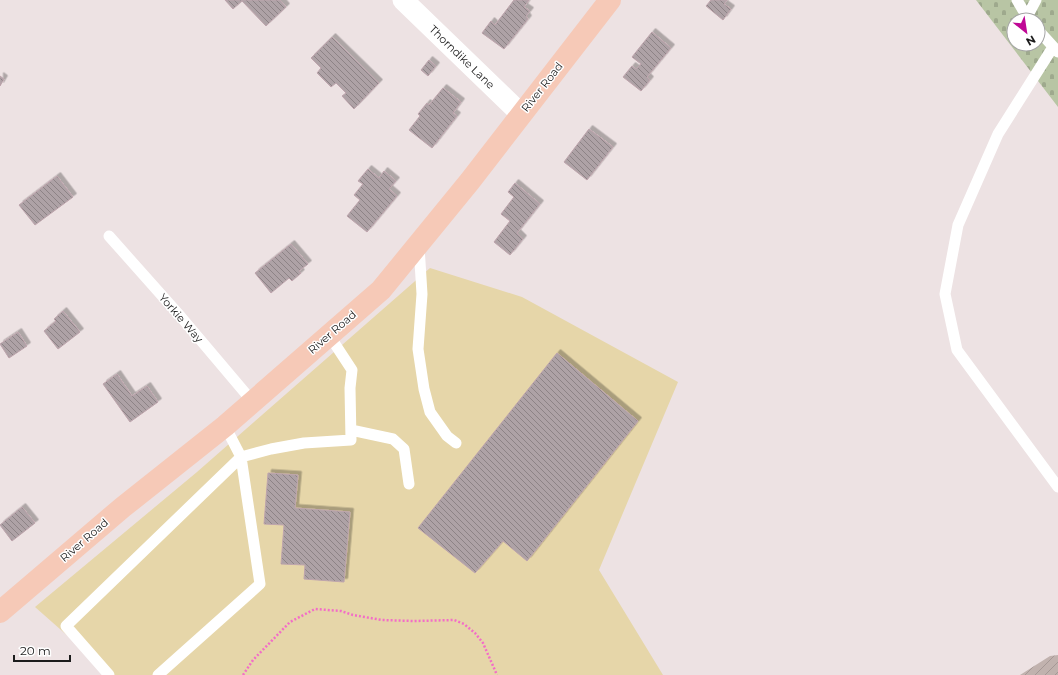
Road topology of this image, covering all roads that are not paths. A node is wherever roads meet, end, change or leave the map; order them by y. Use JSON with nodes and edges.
{"nodes":[{"id":1,"x":403,"y":0,"type":"edge"},
{"id":2,"x":610,"y":0,"type":"edge"},
{"id":3,"x":1017,"y":0,"type":"edge"},
{"id":4,"x":1036,"y":0,"type":"edge"},
{"id":5,"x":1025,"y":12,"type":"edge"},
{"id":6,"x":1032,"y":12,"type":"edge"},
{"id":7,"x":1046,"y":39,"type":"edge"},
{"id":8,"x":1056,"y":50,"type":"edge"},
{"id":9,"x":521,"y":114,"type":"junction"},
{"id":10,"x":109,"y":236,"type":"dead end"},
{"id":11,"x":419,"y":243,"type":"junction"},
{"id":12,"x":329,"y":335,"type":"junction"},
{"id":13,"x":252,"y":401,"type":"junction"},
{"id":14,"x":225,"y":426,"type":"junction"},
{"id":15,"x":351,"y":430,"type":"junction"},
{"id":16,"x":456,"y":443,"type":"dead end"},
{"id":17,"x":241,"y":457,"type":"junction"},
{"id":18,"x":409,"y":484,"type":"dead end"},
{"id":19,"x":1058,"y":487,"type":"edge"},
{"id":20,"x":0,"y":612,"type":"edge"},
{"id":21,"x":109,"y":675,"type":"edge"},
{"id":22,"x":158,"y":675,"type":"edge"}],
"edges":[{"from":1,"to":9,"type":"street","name":"Thorndike Lane"},
{"from":2,"to":9,"type":"main road","name":"River Road"},
{"from":3,"to":5,"type":"lane"},
{"from":4,"to":6,"type":"lane"},
{"from":7,"to":8,"type":"lane"},
{"from":8,"to":19,"type":"lane"},
{"from":9,"to":11,"type":"main road","name":"River Road"},
{"from":10,"to":13,"type":"lane","name":"Yorkie Way"},
{"from":11,"to":12,"type":"main road","name":"River Road"},
{"from":11,"to":16,"type":"lane"},
{"from":12,"to":13,"type":"main road","name":"River Road"},
{"from":12,"to":15,"type":"lane"},
{"from":13,"to":14,"type":"main road","name":"River Road"},
{"from":14,"to":17,"type":"lane"},
{"from":14,"to":20,"type":"main road","name":"River Road"},
{"from":15,"to":17,"type":"lane"},
{"from":15,"to":18,"type":"lane"},
{"from":17,"to":21,"type":"lane"},
{"from":17,"to":22,"type":"lane"}]}
